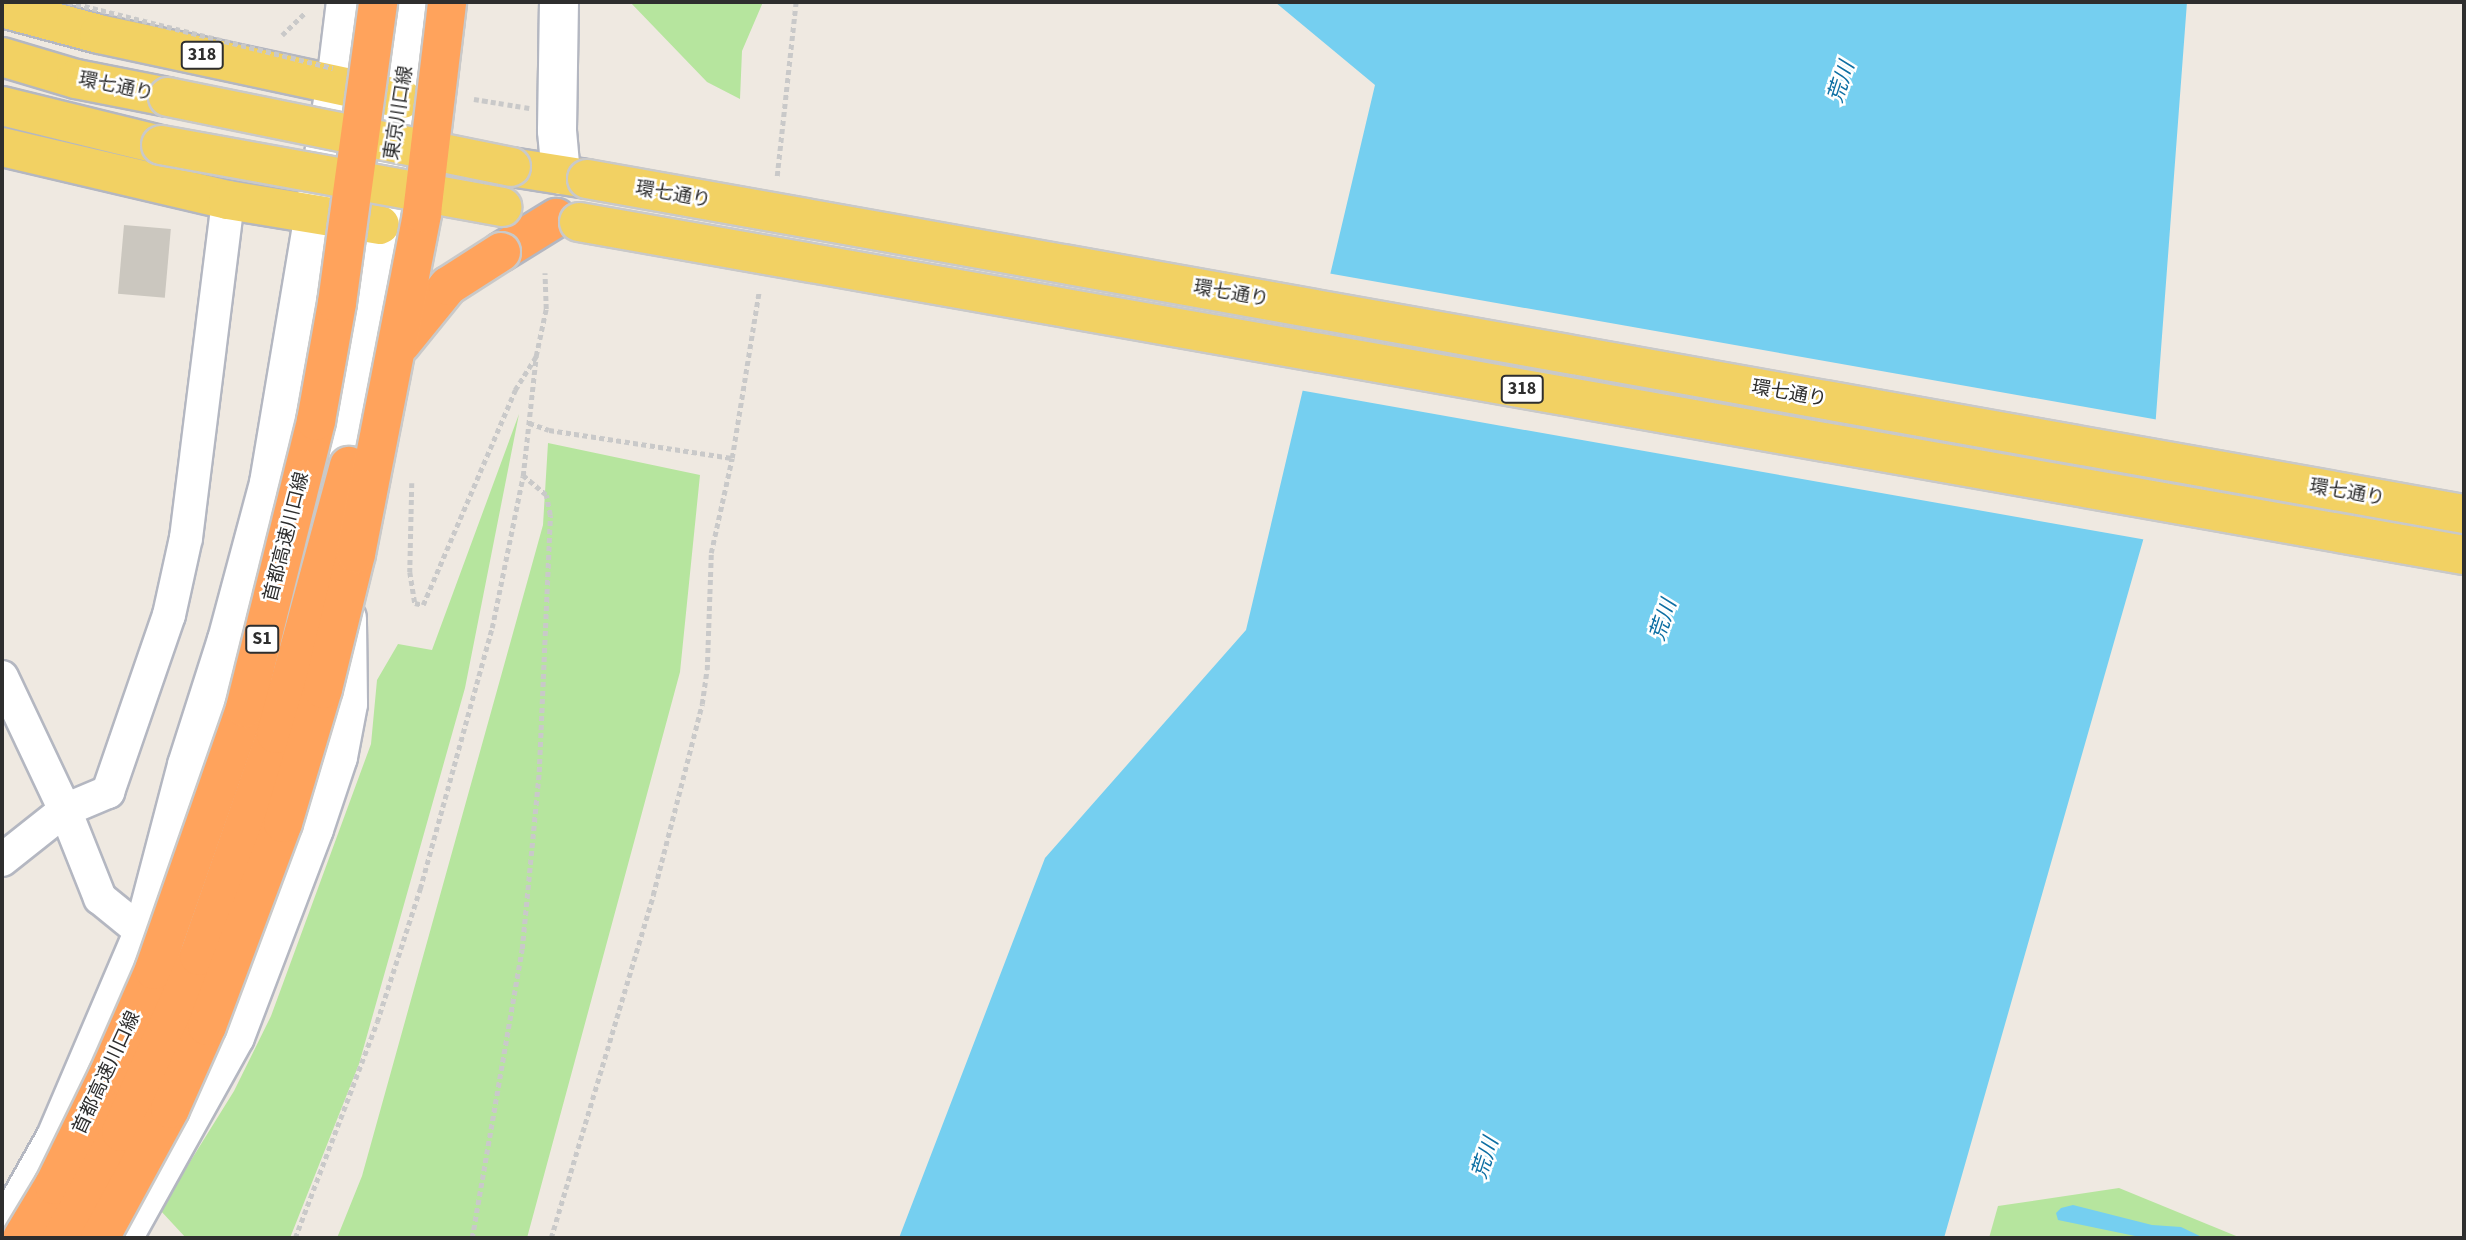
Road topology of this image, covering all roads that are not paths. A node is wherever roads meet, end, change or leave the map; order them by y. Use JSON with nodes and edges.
{"nodes":[{"id":1,"x":346,"y":2,"type":"edge"},
{"id":2,"x":378,"y":2,"type":"edge"},
{"id":3,"x":415,"y":2,"type":"edge"},
{"id":4,"x":447,"y":2,"type":"edge"},
{"id":5,"x":559,"y":2,"type":"edge"},
{"id":6,"x":2,"y":8,"type":"edge"},
{"id":7,"x":2,"y":57,"type":"edge"},
{"id":8,"x":337,"y":76,"type":"junction"},
{"id":9,"x":402,"y":99,"type":"junction"},
{"id":10,"x":2,"y":106,"type":"edge"},
{"id":11,"x":2,"y":147,"type":"edge"},
{"id":12,"x":574,"y":177,"type":"junction"},
{"id":13,"x":228,"y":200,"type":"junction"},
{"id":14,"x":312,"y":213,"type":"junction"},
{"id":15,"x":568,"y":220,"type":"junction"},
{"id":16,"x":380,"y":225,"type":"junction"},
{"id":17,"x":2464,"y":514,"type":"edge"},
{"id":18,"x":343,"y":547,"type":"junction"},
{"id":19,"x":2464,"y":555,"type":"edge"},
{"id":20,"x":2,"y":677,"type":"edge"},
{"id":21,"x":65,"y":810,"type":"junction"},
{"id":22,"x":2,"y":860,"type":"edge"},
{"id":23,"x":143,"y":933,"type":"junction"},
{"id":24,"x":2,"y":1233,"type":"edge"},
{"id":25,"x":22,"y":1238,"type":"edge"},
{"id":26,"x":62,"y":1238,"type":"edge"},
{"id":27,"x":83,"y":1238,"type":"edge"},
{"id":28,"x":100,"y":1238,"type":"edge"},
{"id":29,"x":123,"y":1238,"type":"edge"}],
"edges":[{"from":1,"to":8,"type":"street"},
{"from":2,"to":25,"type":"highway","name":"首都高速川口線","number":"S1","bridge":true},
{"from":3,"to":9,"type":"street","name":"東京川口線"},
{"from":4,"to":28,"type":"highway","bridge":true},
{"from":5,"to":12,"type":"street"},
{"from":6,"to":8,"type":"main road","number":"318"},
{"from":7,"to":12,"type":"main road","name":"環七通り","number":"318","bridge":true},
{"from":8,"to":9,"type":"main road","number":"318"},
{"from":8,"to":14,"type":"street"},
{"from":9,"to":16,"type":"street","name":"東京川口線"},
{"from":10,"to":15,"type":"main road","number":"318","bridge":true},
{"from":11,"to":13,"type":"main road"},
{"from":12,"to":17,"type":"main road","name":"環七通り","number":"318","bridge":true},
{"from":13,"to":14,"type":"main road"},
{"from":13,"to":21,"type":"street"},
{"from":14,"to":16,"type":"main road"},
{"from":14,"to":23,"type":"street"},
{"from":15,"to":19,"type":"main road","number":"318","bridge":true},
{"from":15,"to":26,"type":"highway","bridge":true},
{"from":16,"to":18,"type":"street","name":"東京川口線"},
{"from":18,"to":27,"type":"highway"},
{"from":18,"to":29,"type":"street","name":"東京川口線"},
{"from":20,"to":21,"type":"street"},
{"from":21,"to":22,"type":"street"},
{"from":21,"to":23,"type":"street"},
{"from":23,"to":24,"type":"street"}]}
